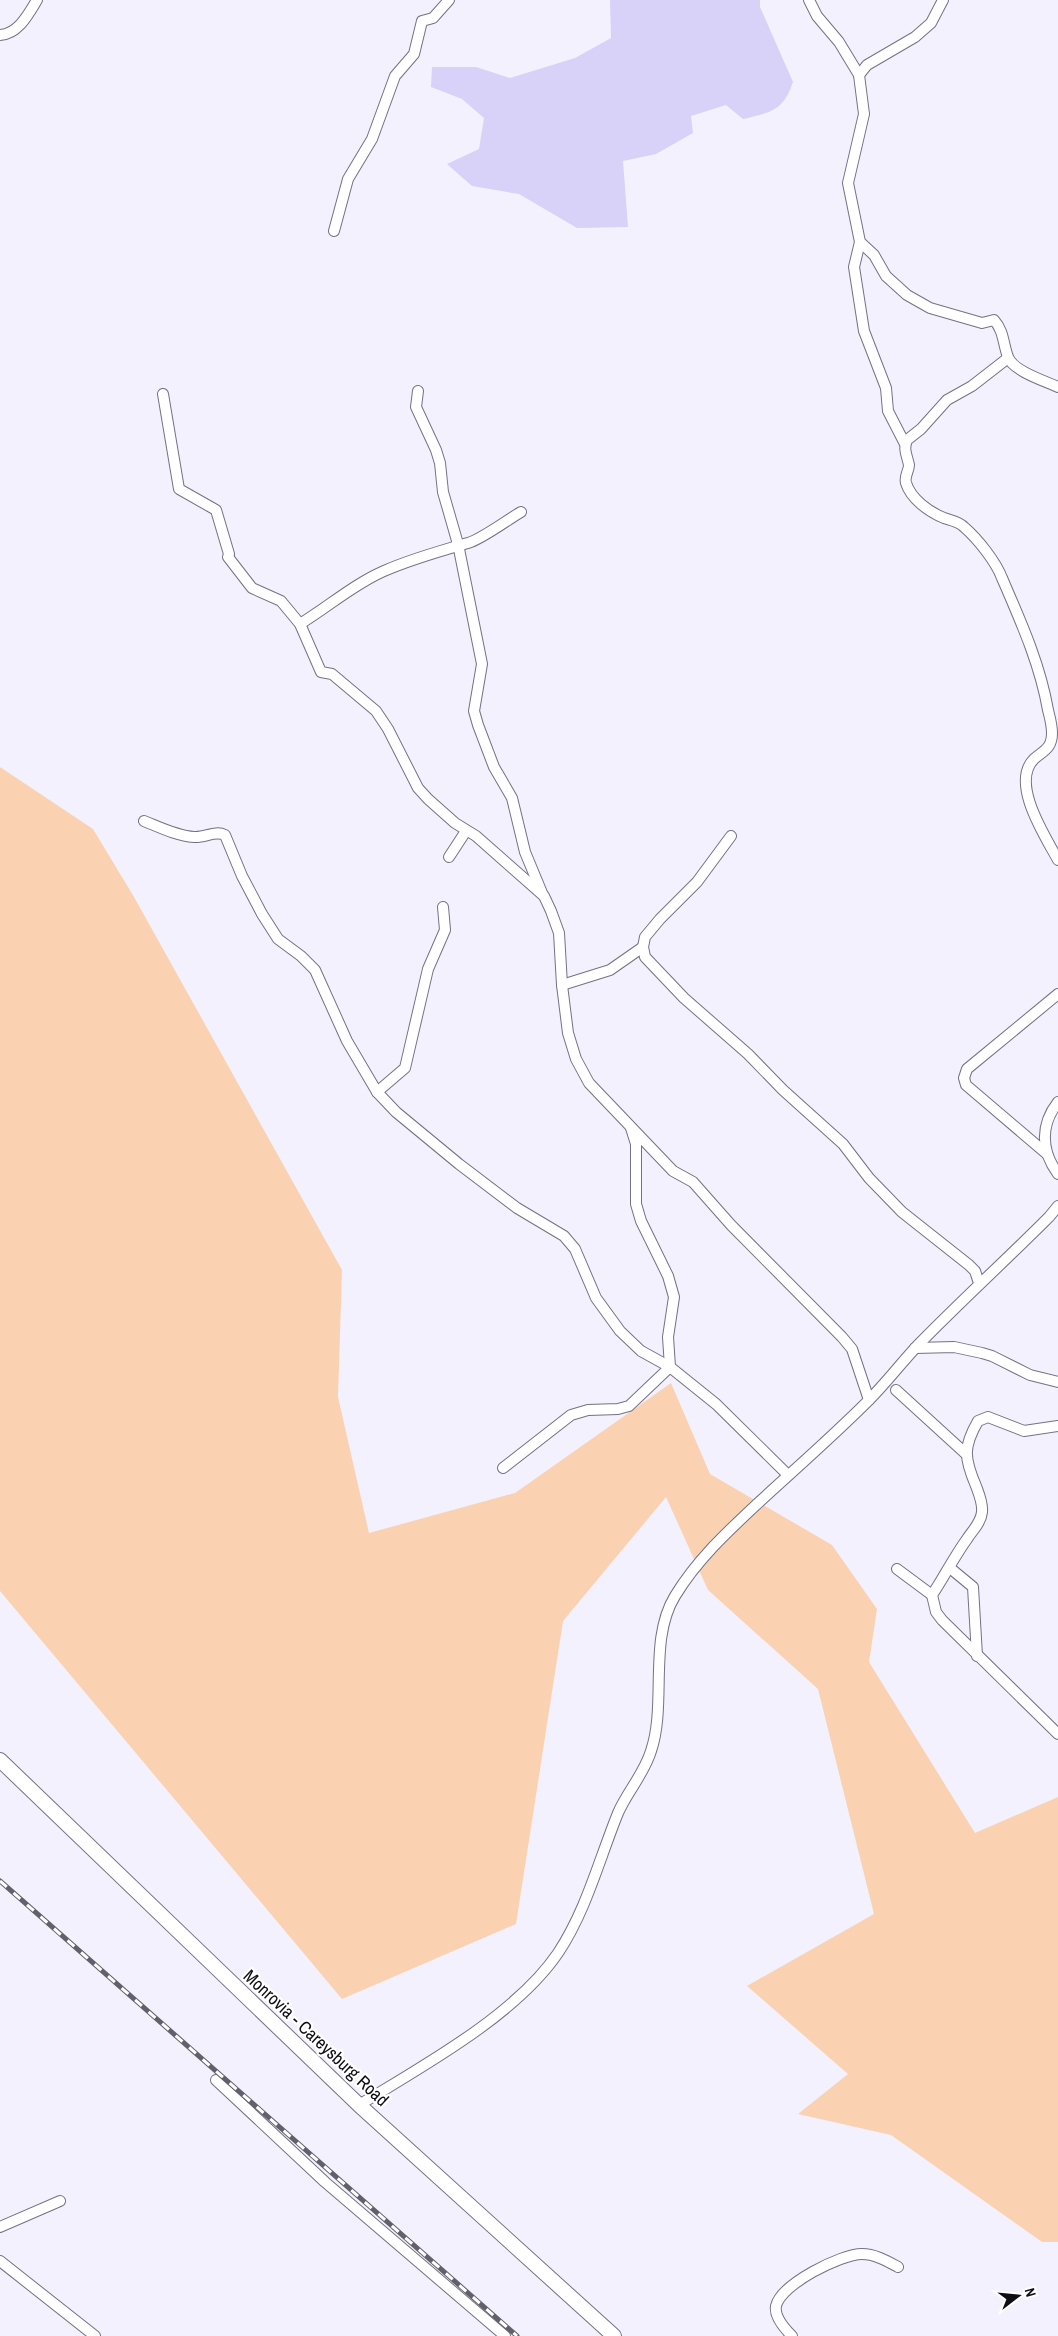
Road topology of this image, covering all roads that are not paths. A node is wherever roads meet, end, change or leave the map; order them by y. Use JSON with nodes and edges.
{"nodes":[{"id":1,"x":37,"y":0,"type":"edge"},
{"id":2,"x":448,"y":0,"type":"edge"},
{"id":3,"x":809,"y":0,"type":"edge"},
{"id":4,"x":943,"y":0,"type":"edge"},
{"id":5,"x":0,"y":35,"type":"edge"},
{"id":6,"x":859,"y":75,"type":"junction"},
{"id":7,"x":334,"y":231,"type":"dead end"},
{"id":8,"x":860,"y":242,"type":"junction"},
{"id":9,"x":1008,"y":358,"type":"junction"},
{"id":10,"x":1058,"y":387,"type":"edge"},
{"id":11,"x":418,"y":391,"type":"dead end"},
{"id":12,"x":163,"y":394,"type":"dead end"},
{"id":13,"x":905,"y":444,"type":"junction"},
{"id":14,"x":521,"y":512,"type":"dead end"},
{"id":15,"x":458,"y":544,"type":"junction"},
{"id":16,"x":300,"y":624,"type":"junction"},
{"id":17,"x":1058,"y":750,"type":"edge"},
{"id":18,"x":1043,"y":754,"type":"junction"},
{"id":19,"x":144,"y":821,"type":"dead end"},
{"id":20,"x":466,"y":831,"type":"junction"},
{"id":21,"x":731,"y":836,"type":"dead end"},
{"id":22,"x":449,"y":857,"type":"dead end"},
{"id":23,"x":1058,"y":860,"type":"edge"},
{"id":24,"x":544,"y":896,"type":"junction"},
{"id":25,"x":443,"y":907,"type":"dead end"},
{"id":26,"x":643,"y":947,"type":"junction"},
{"id":27,"x":562,"y":985,"type":"junction"},
{"id":28,"x":1058,"y":994,"type":"edge"},
{"id":29,"x":377,"y":1092,"type":"junction"},
{"id":30,"x":1058,"y":1102,"type":"edge"},
{"id":31,"x":639,"y":1141,"type":"junction"},
{"id":32,"x":1047,"y":1154,"type":"junction"},
{"id":33,"x":1058,"y":1174,"type":"edge"},
{"id":34,"x":1058,"y":1206,"type":"edge"},
{"id":35,"x":979,"y":1283,"type":"junction"},
{"id":36,"x":915,"y":1348,"type":"junction"},
{"id":37,"x":670,"y":1367,"type":"junction"},
{"id":38,"x":1055,"y":1381,"type":"edge"},
{"id":39,"x":896,"y":1390,"type":"dead end"},
{"id":40,"x":1058,"y":1391,"type":"edge"},
{"id":41,"x":869,"y":1400,"type":"junction"},
{"id":42,"x":1058,"y":1426,"type":"edge"},
{"id":43,"x":965,"y":1453,"type":"junction"},
{"id":44,"x":503,"y":1468,"type":"dead end"},
{"id":45,"x":788,"y":1476,"type":"junction"},
{"id":46,"x":950,"y":1568,"type":"junction"},
{"id":47,"x":897,"y":1569,"type":"dead end"},
{"id":48,"x":932,"y":1595,"type":"junction"},
{"id":49,"x":977,"y":1656,"type":"junction"},
{"id":50,"x":1058,"y":1734,"type":"edge"},
{"id":51,"x":0,"y":1760,"type":"edge"},
{"id":52,"x":216,"y":2080,"type":"dead end"},
{"id":53,"x":359,"y":2105,"type":"junction"},
{"id":54,"x":60,"y":2201,"type":"dead end"},
{"id":55,"x":0,"y":2227,"type":"edge"},
{"id":56,"x":0,"y":2261,"type":"edge"},
{"id":57,"x":898,"y":2267,"type":"dead end"},
{"id":58,"x":95,"y":2336,"type":"edge"},
{"id":59,"x":505,"y":2336,"type":"edge"},
{"id":60,"x":614,"y":2336,"type":"edge"},
{"id":61,"x":792,"y":2336,"type":"edge"}],
"edges":[{"from":1,"to":5,"type":"street"},
{"from":2,"to":7,"type":"street"},
{"from":3,"to":6,"type":"street"},
{"from":4,"to":6,"type":"street"},
{"from":6,"to":8,"type":"street"},
{"from":8,"to":9,"type":"street"},
{"from":8,"to":13,"type":"street"},
{"from":9,"to":10,"type":"street"},
{"from":9,"to":13,"type":"street"},
{"from":11,"to":15,"type":"street"},
{"from":12,"to":16,"type":"street"},
{"from":13,"to":18,"type":"street"},
{"from":14,"to":15,"type":"street"},
{"from":15,"to":16,"type":"street"},
{"from":15,"to":24,"type":"street"},
{"from":16,"to":20,"type":"street"},
{"from":17,"to":18,"type":"street"},
{"from":18,"to":23,"type":"street"},
{"from":19,"to":29,"type":"street"},
{"from":20,"to":22,"type":"street"},
{"from":20,"to":24,"type":"street"},
{"from":21,"to":26,"type":"street"},
{"from":24,"to":27,"type":"street"},
{"from":25,"to":29,"type":"street"},
{"from":26,"to":27,"type":"street"},
{"from":26,"to":35,"type":"street"},
{"from":27,"to":31,"type":"street"},
{"from":28,"to":32,"type":"street"},
{"from":29,"to":37,"type":"street"},
{"from":30,"to":32,"type":"street"},
{"from":31,"to":37,"type":"street"},
{"from":31,"to":41,"type":"street"},
{"from":32,"to":33,"type":"street"},
{"from":34,"to":35,"type":"street"},
{"from":35,"to":36,"type":"street"},
{"from":36,"to":38,"type":"street"},
{"from":36,"to":41,"type":"street"},
{"from":37,"to":44,"type":"street"},
{"from":37,"to":45,"type":"street"},
{"from":38,"to":40,"type":"street"},
{"from":39,"to":43,"type":"street"},
{"from":41,"to":45,"type":"street"},
{"from":42,"to":43,"type":"street"},
{"from":43,"to":46,"type":"street"},
{"from":45,"to":53,"type":"street"},
{"from":46,"to":48,"type":"street"},
{"from":46,"to":49,"type":"street"},
{"from":47,"to":48,"type":"street"},
{"from":48,"to":49,"type":"street"},
{"from":49,"to":50,"type":"street"},
{"from":51,"to":53,"type":"main road","name":"Monrovia - Careysburg Road"},
{"from":52,"to":59,"type":"street"},
{"from":53,"to":60,"type":"main road","name":"Monrovia - Careysburg Road"},
{"from":54,"to":55,"type":"street"},
{"from":56,"to":58,"type":"street"},
{"from":57,"to":61,"type":"street"}]}
